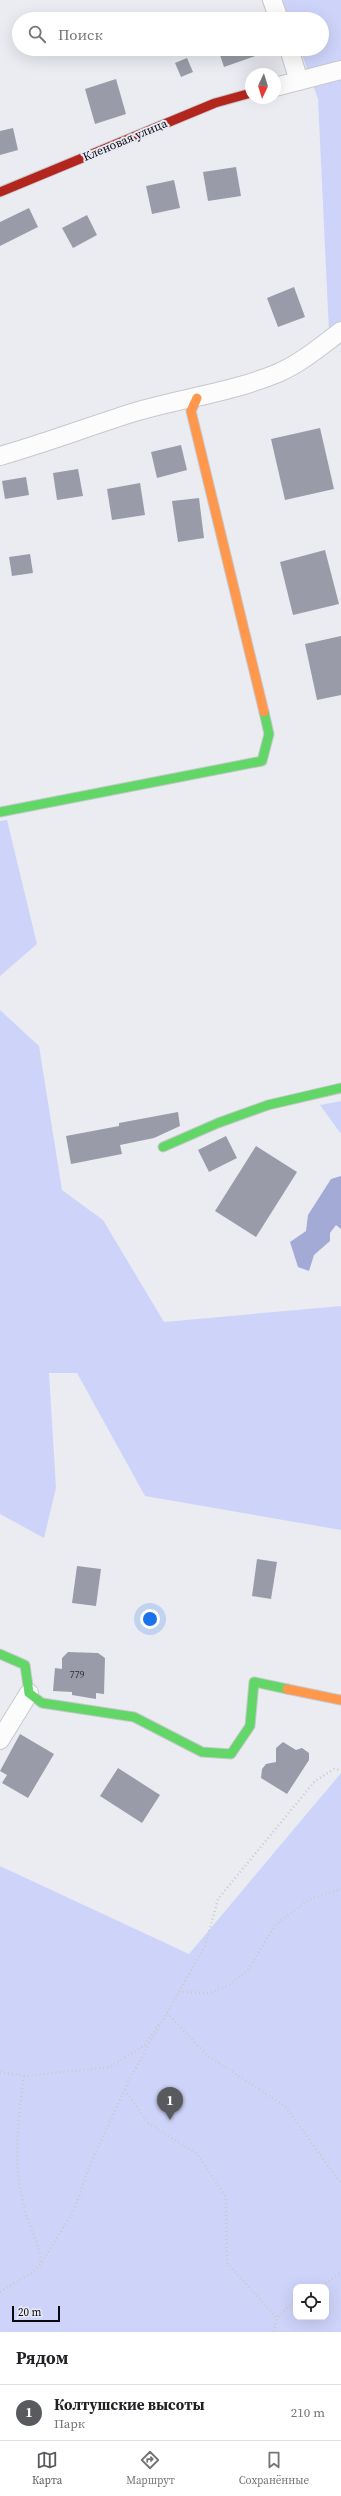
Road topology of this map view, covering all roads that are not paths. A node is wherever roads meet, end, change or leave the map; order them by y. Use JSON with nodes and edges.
{"nodes":[{"id":1,"x":272,"y":0,"type":"edge"},
{"id":2,"x":276,"y":12,"type":"edge"},
{"id":3,"x":291,"y":56,"type":"edge"},
{"id":4,"x":341,"y":70,"type":"edge"},
{"id":5,"x":300,"y":81,"type":"junction"},
{"id":6,"x":281,"y":86,"type":"edge"},
{"id":7,"x":245,"y":95,"type":"edge"},
{"id":8,"x":0,"y":192,"type":"edge"},
{"id":9,"x":341,"y":331,"type":"edge"},
{"id":10,"x":197,"y":398,"type":"junction"},
{"id":11,"x":0,"y":456,"type":"edge"},
{"id":12,"x":0,"y":812,"type":"edge"},
{"id":13,"x":341,"y":1088,"type":"edge"},
{"id":14,"x":163,"y":1147,"type":"dead end"},
{"id":15,"x":0,"y":1654,"type":"edge"},
{"id":16,"x":29,"y":1693,"type":"junction"},
{"id":17,"x":341,"y":1700,"type":"edge"},
{"id":18,"x":0,"y":1740,"type":"edge"}],
"edges":[{"from":1,"to":2,"type":"street"},
{"from":3,"to":5,"type":"street"},
{"from":4,"to":5,"type":"street"},
{"from":5,"to":6,"type":"street"},
{"from":7,"to":8,"type":"street","name":"Кленовая улица"},
{"from":9,"to":10,"type":"street"},
{"from":10,"to":11,"type":"street"},
{"from":10,"to":12,"type":"street"},
{"from":13,"to":14,"type":"street"},
{"from":15,"to":16,"type":"street"},
{"from":16,"to":17,"type":"street"},
{"from":16,"to":18,"type":"street"}]}
